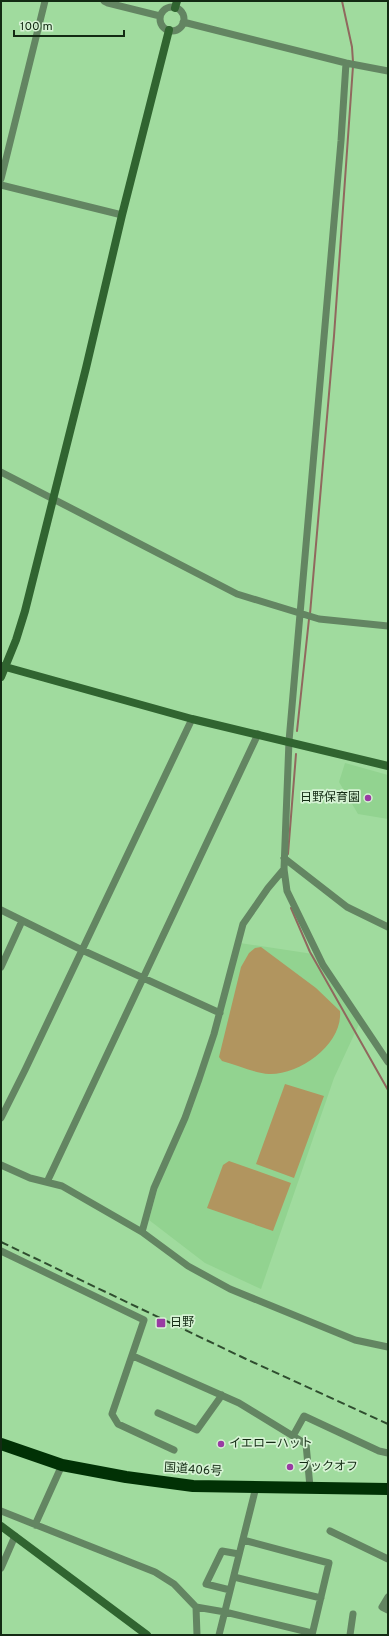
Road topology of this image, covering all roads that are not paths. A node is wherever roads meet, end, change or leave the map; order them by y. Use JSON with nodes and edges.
{"nodes":[{"id":1,"x":45,"y":1,"type":"edge"},
{"id":2,"x":104,"y":1,"type":"edge"},
{"id":3,"x":176,"y":4,"type":"edge"},
{"id":4,"x":160,"y":16,"type":"junction"},
{"id":5,"x":183,"y":22,"type":"junction"},
{"id":6,"x":169,"y":30,"type":"junction"},
{"id":7,"x":346,"y":63,"type":"junction"},
{"id":8,"x":388,"y":71,"type":"edge"},
{"id":9,"x":1,"y":179,"type":"edge"},
{"id":10,"x":1,"y":185,"type":"edge"},
{"id":11,"x":122,"y":215,"type":"junction"},
{"id":12,"x":1,"y":472,"type":"edge"},
{"id":13,"x":53,"y":499,"type":"junction"},
{"id":14,"x":303,"y":614,"type":"junction"},
{"id":15,"x":388,"y":626,"type":"edge"},
{"id":16,"x":3,"y":666,"type":"edge"},
{"id":17,"x":1,"y":677,"type":"edge"},
{"id":18,"x":192,"y":718,"type":"junction"},
{"id":19,"x":258,"y":734,"type":"junction"},
{"id":20,"x":289,"y":741,"type":"junction"},
{"id":21,"x":388,"y":766,"type":"edge"},
{"id":22,"x":284,"y":858,"type":"junction"},
{"id":23,"x":284,"y":869,"type":"junction"},
{"id":24,"x":1,"y":910,"type":"edge"},
{"id":25,"x":22,"y":921,"type":"junction"},
{"id":26,"x":388,"y":927,"type":"edge"},
{"id":27,"x":82,"y":950,"type":"junction"},
{"id":28,"x":1,"y":967,"type":"edge"},
{"id":29,"x":143,"y":978,"type":"junction"},
{"id":30,"x":220,"y":1013,"type":"junction"},
{"id":31,"x":388,"y":1062,"type":"edge"},
{"id":32,"x":1,"y":1118,"type":"edge"},
{"id":33,"x":1,"y":1165,"type":"edge"},
{"id":34,"x":47,"y":1182,"type":"junction"},
{"id":35,"x":142,"y":1232,"type":"junction"},
{"id":36,"x":1,"y":1251,"type":"edge"},
{"id":37,"x":388,"y":1347,"type":"edge"},
{"id":38,"x":133,"y":1356,"type":"junction"},
{"id":39,"x":222,"y":1395,"type":"junction"},
{"id":40,"x":158,"y":1412,"type":"dead end"},
{"id":41,"x":293,"y":1436,"type":"junction"},
{"id":42,"x":1,"y":1444,"type":"edge"},
{"id":43,"x":174,"y":1450,"type":"dead end"},
{"id":44,"x":388,"y":1453,"type":"edge"},
{"id":45,"x":62,"y":1464,"type":"junction"},
{"id":46,"x":256,"y":1487,"type":"junction"},
{"id":47,"x":310,"y":1487,"type":"junction"},
{"id":48,"x":388,"y":1489,"type":"edge"},
{"id":49,"x":1,"y":1511,"type":"edge"},
{"id":50,"x":36,"y":1525,"type":"junction"},
{"id":51,"x":1,"y":1526,"type":"edge"},
{"id":52,"x":330,"y":1531,"type":"dead end"},
{"id":53,"x":15,"y":1536,"type":"junction"},
{"id":54,"x":243,"y":1540,"type":"junction"},
{"id":55,"x":239,"y":1554,"type":"junction"},
{"id":56,"x":388,"y":1559,"type":"edge"},
{"id":57,"x":1,"y":1568,"type":"edge"},
{"id":58,"x":234,"y":1577,"type":"junction"},
{"id":59,"x":230,"y":1590,"type":"junction"},
{"id":60,"x":388,"y":1597,"type":"edge"},
{"id":61,"x":321,"y":1598,"type":"junction"},
{"id":62,"x":196,"y":1607,"type":"junction"},
{"id":63,"x":388,"y":1610,"type":"edge"},
{"id":64,"x":225,"y":1612,"type":"junction"},
{"id":65,"x":353,"y":1614,"type":"dead end"},
{"id":66,"x":312,"y":1634,"type":"edge"},
{"id":67,"x":147,"y":1635,"type":"edge"},
{"id":68,"x":197,"y":1635,"type":"edge"},
{"id":69,"x":219,"y":1635,"type":"edge"},
{"id":70,"x":350,"y":1635,"type":"edge"}],
"edges":[{"from":1,"to":9,"type":"street"},
{"from":2,"to":4,"type":"street"},
{"from":3,"to":4,"type":"street"},
{"from":3,"to":5,"type":"street"},
{"from":4,"to":6,"type":"street"},
{"from":5,"to":6,"type":"street"},
{"from":5,"to":7,"type":"street"},
{"from":6,"to":11,"type":"street"},
{"from":7,"to":8,"type":"street"},
{"from":7,"to":14,"type":"street"},
{"from":10,"to":11,"type":"street"},
{"from":11,"to":13,"type":"street"},
{"from":12,"to":13,"type":"street"},
{"from":13,"to":14,"type":"street"},
{"from":13,"to":16,"type":"street"},
{"from":14,"to":15,"type":"street"},
{"from":14,"to":20,"type":"street"},
{"from":16,"to":17,"type":"street"},
{"from":16,"to":18,"type":"street"},
{"from":18,"to":19,"type":"street"},
{"from":18,"to":27,"type":"street"},
{"from":19,"to":20,"type":"street"},
{"from":19,"to":29,"type":"street"},
{"from":20,"to":21,"type":"street"},
{"from":20,"to":22,"type":"street"},
{"from":22,"to":23,"type":"street"},
{"from":22,"to":26,"type":"street"},
{"from":23,"to":30,"type":"street"},
{"from":23,"to":31,"type":"street"},
{"from":24,"to":25,"type":"street"},
{"from":25,"to":27,"type":"street"},
{"from":25,"to":28,"type":"street"},
{"from":27,"to":29,"type":"street"},
{"from":27,"to":32,"type":"street"},
{"from":29,"to":30,"type":"street"},
{"from":29,"to":34,"type":"street"},
{"from":30,"to":35,"type":"street"},
{"from":33,"to":34,"type":"street"},
{"from":34,"to":35,"type":"street"},
{"from":35,"to":37,"type":"street"},
{"from":36,"to":38,"type":"street"},
{"from":38,"to":39,"type":"street"},
{"from":38,"to":43,"type":"street"},
{"from":39,"to":40,"type":"street"},
{"from":39,"to":41,"type":"street"},
{"from":41,"to":44,"type":"street"},
{"from":41,"to":47,"type":"street"},
{"from":42,"to":45,"type":"highway","name":"国道406号"},
{"from":45,"to":46,"type":"highway","name":"国道406号"},
{"from":45,"to":50,"type":"street"},
{"from":46,"to":47,"type":"highway","name":"国道406号"},
{"from":46,"to":54,"type":"street"},
{"from":47,"to":48,"type":"highway","name":"国道406号"},
{"from":49,"to":50,"type":"street"},
{"from":50,"to":62,"type":"street"},
{"from":51,"to":53,"type":"street"},
{"from":52,"to":56,"type":"street"},
{"from":53,"to":57,"type":"street"},
{"from":53,"to":67,"type":"street"},
{"from":54,"to":55,"type":"street"},
{"from":54,"to":61,"type":"street"},
{"from":55,"to":58,"type":"street"},
{"from":55,"to":59,"type":"street"},
{"from":58,"to":59,"type":"street"},
{"from":58,"to":61,"type":"street"},
{"from":59,"to":64,"type":"street"},
{"from":60,"to":63,"type":"street"},
{"from":61,"to":66,"type":"street"},
{"from":62,"to":64,"type":"street"},
{"from":62,"to":68,"type":"street"},
{"from":64,"to":66,"type":"street"},
{"from":64,"to":69,"type":"street"},
{"from":65,"to":70,"type":"street"}]}
